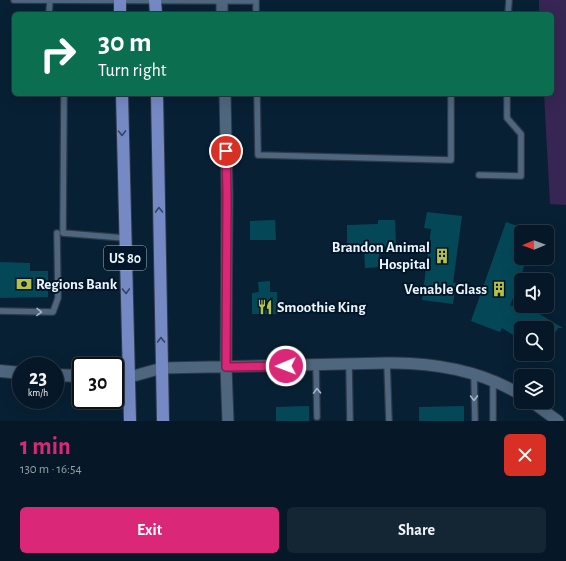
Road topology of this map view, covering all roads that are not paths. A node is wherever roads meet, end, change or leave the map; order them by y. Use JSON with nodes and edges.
{"nodes":[{"id":1,"x":14,"y":0,"type":"edge"},
{"id":2,"x":50,"y":0,"type":"edge"},
{"id":3,"x":64,"y":0,"type":"edge"},
{"id":4,"x":120,"y":0,"type":"edge"},
{"id":5,"x":155,"y":0,"type":"edge"},
{"id":6,"x":256,"y":0,"type":"edge"},
{"id":7,"x":222,"y":1,"type":"edge"},
{"id":8,"x":508,"y":1,"type":"edge"},
{"id":9,"x":49,"y":12,"type":"edge"},
{"id":10,"x":120,"y":12,"type":"edge"},
{"id":11,"x":156,"y":12,"type":"edge"},
{"id":12,"x":222,"y":12,"type":"edge"},
{"id":13,"x":256,"y":12,"type":"edge"},
{"id":14,"x":508,"y":12,"type":"edge"},
{"id":15,"x":64,"y":96,"type":"edge"},
{"id":16,"x":122,"y":96,"type":"edge"},
{"id":17,"x":157,"y":96,"type":"edge"},
{"id":18,"x":225,"y":96,"type":"edge"},
{"id":19,"x":257,"y":96,"type":"edge"},
{"id":20,"x":451,"y":96,"type":"edge"},
{"id":21,"x":507,"y":96,"type":"edge"},
{"id":22,"x":480,"y":175,"type":"dead end"},
{"id":23,"x":57,"y":233,"type":"dead end"},
{"id":24,"x":124,"y":238,"type":"junction"},
{"id":25,"x":0,"y":311,"type":"edge"},
{"id":26,"x":387,"y":363,"type":"junction"},
{"id":27,"x":349,"y":364,"type":"junction"},
{"id":28,"x":316,"y":365,"type":"junction"},
{"id":29,"x":226,"y":367,"type":"junction"},
{"id":30,"x":162,"y":368,"type":"junction"},
{"id":31,"x":0,"y":371,"type":"edge"},
{"id":32,"x":12,"y":372,"type":"edge"},
{"id":33,"x":474,"y":374,"type":"junction"},
{"id":34,"x":124,"y":378,"type":"edge"},
{"id":35,"x":130,"y":378,"type":"junction"},
{"id":36,"x":493,"y":381,"type":"junction"},
{"id":37,"x":514,"y":392,"type":"edge"},
{"id":38,"x":542,"y":409,"type":"edge"},
{"id":39,"x":317,"y":417,"type":"dead end"},
{"id":40,"x":130,"y":421,"type":"edge"},
{"id":41,"x":163,"y":421,"type":"edge"},
{"id":42,"x":228,"y":421,"type":"edge"},
{"id":43,"x":350,"y":421,"type":"edge"},
{"id":44,"x":389,"y":421,"type":"edge"},
{"id":45,"x":475,"y":421,"type":"edge"},
{"id":46,"x":493,"y":421,"type":"edge"},
{"id":47,"x":558,"y":421,"type":"edge"}],
"edges":[{"from":1,"to":2,"type":"lane"},
{"from":2,"to":3,"type":"lane"},
{"from":2,"to":9,"type":"lane"},
{"from":3,"to":4,"type":"lane"},
{"from":4,"to":5,"type":"lane"},
{"from":4,"to":10,"type":"main road"},
{"from":5,"to":7,"type":"lane"},
{"from":5,"to":11,"type":"main road"},
{"from":6,"to":7,"type":"lane"},
{"from":6,"to":13,"type":"lane"},
{"from":7,"to":12,"type":"street"},
{"from":8,"to":14,"type":"lane"},
{"from":15,"to":24,"type":"lane"},
{"from":16,"to":24,"type":"main road","number":"US 80","one_way":true},
{"from":30,"to":17,"type":"main road","number":"US 80","one_way":true},
{"from":18,"to":29,"type":"street"},
{"from":19,"to":20,"type":"lane"},
{"from":21,"to":22,"type":"lane"},
{"from":25,"to":23,"type":"lane","one_way":true},
{"from":24,"to":35,"type":"main road","number":"US 80","one_way":true},
{"from":26,"to":27,"type":"street"},
{"from":26,"to":33,"type":"street"},
{"from":26,"to":44,"type":"lane"},
{"from":27,"to":28,"type":"street"},
{"from":27,"to":43,"type":"lane"},
{"from":28,"to":29,"type":"street"},
{"from":39,"to":28,"type":"lane","one_way":true},
{"from":29,"to":30,"type":"street"},
{"from":29,"to":42,"type":"street"},
{"from":30,"to":35,"type":"street"},
{"from":30,"to":41,"type":"main road","number":"US 80"},
{"from":31,"to":32,"type":"street"},
{"from":33,"to":36,"type":"street"},
{"from":33,"to":45,"type":"lane","one_way":true},
{"from":34,"to":35,"type":"street"},
{"from":35,"to":40,"type":"main road","number":"US 80"},
{"from":36,"to":37,"type":"street"},
{"from":36,"to":46,"type":"lane"},
{"from":38,"to":47,"type":"street"}]}
